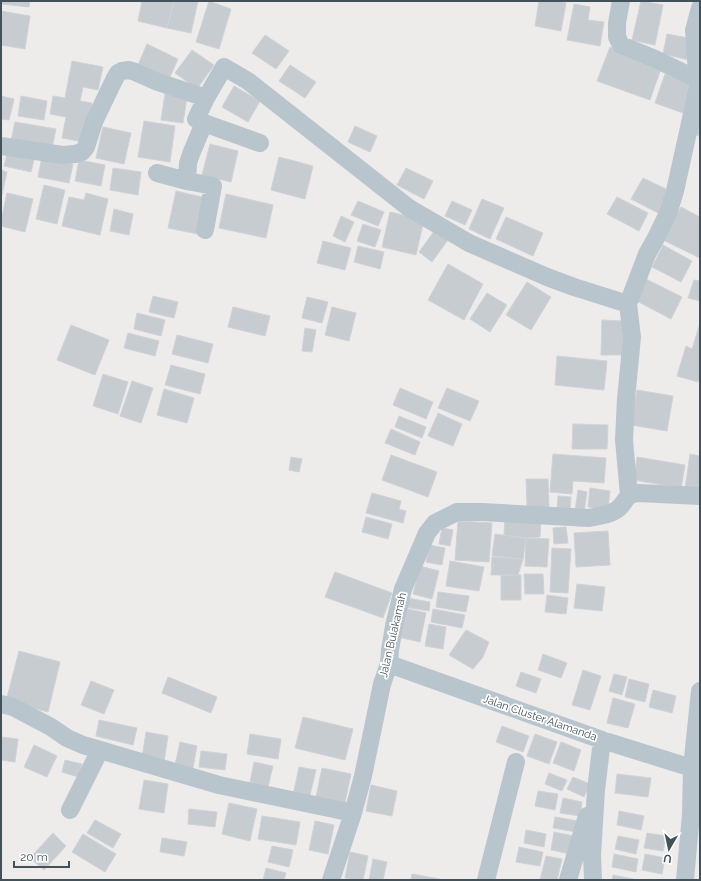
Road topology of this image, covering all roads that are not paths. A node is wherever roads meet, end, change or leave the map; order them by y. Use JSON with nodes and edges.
{"nodes":[{"id":1,"x":621,"y":1,"type":"edge"},
{"id":2,"x":700,"y":8,"type":"edge"},
{"id":3,"x":697,"y":79,"type":"junction"},
{"id":4,"x":206,"y":98,"type":"junction"},
{"id":5,"x":204,"y":123,"type":"junction"},
{"id":6,"x":260,"y":144,"type":"dead end"},
{"id":7,"x":1,"y":146,"type":"edge"},
{"id":8,"x":157,"y":173,"type":"dead end"},
{"id":9,"x":187,"y":181,"type":"junction"},
{"id":10,"x":204,"y":230,"type":"dead end"},
{"id":11,"x":628,"y":304,"type":"junction"},
{"id":12,"x":629,"y":495,"type":"junction"},
{"id":13,"x":700,"y":496,"type":"edge"},
{"id":14,"x":389,"y":664,"type":"junction"},
{"id":15,"x":700,"y":691,"type":"edge"},
{"id":16,"x":1,"y":704,"type":"edge"},
{"id":17,"x":602,"y":740,"type":"junction"},
{"id":18,"x":100,"y":750,"type":"junction"},
{"id":19,"x":516,"y":762,"type":"dead end"},
{"id":20,"x":692,"y":768,"type":"junction"},
{"id":21,"x":598,"y":781,"type":"junction"},
{"id":22,"x":70,"y":810,"type":"dead end"},
{"id":23,"x":353,"y":813,"type":"junction"},
{"id":24,"x":696,"y":814,"type":"edge"},
{"id":25,"x":331,"y":880,"type":"edge"},
{"id":26,"x":486,"y":880,"type":"edge"},
{"id":27,"x":568,"y":880,"type":"edge"},
{"id":28,"x":593,"y":880,"type":"edge"},
{"id":29,"x":685,"y":880,"type":"edge"}],
"edges":[{"from":1,"to":3,"type":"street"},
{"from":2,"to":3,"type":"street"},
{"from":3,"to":11,"type":"street"},
{"from":4,"to":5,"type":"street"},
{"from":4,"to":7,"type":"street"},
{"from":4,"to":11,"type":"street"},
{"from":5,"to":6,"type":"street"},
{"from":5,"to":9,"type":"street"},
{"from":8,"to":9,"type":"street"},
{"from":9,"to":10,"type":"street"},
{"from":11,"to":12,"type":"street"},
{"from":12,"to":13,"type":"street"},
{"from":12,"to":14,"type":"street","name":"Jalan Bulakamah"},
{"from":14,"to":17,"type":"street","name":"Jalan Cluster Alamanda"},
{"from":14,"to":23,"type":"street","name":"Jalan Bulakamah"},
{"from":15,"to":20,"type":"street"},
{"from":16,"to":18,"type":"street"},
{"from":17,"to":20,"type":"street","name":"Jalan Cluster Alamanda"},
{"from":17,"to":21,"type":"street"},
{"from":18,"to":22,"type":"street"},
{"from":18,"to":23,"type":"street"},
{"from":19,"to":26,"type":"street"},
{"from":20,"to":24,"type":"street"},
{"from":21,"to":27,"type":"street"},
{"from":21,"to":28,"type":"street"},
{"from":23,"to":25,"type":"street","name":"Jalan Bulakamah"},
{"from":24,"to":29,"type":"street"}]}
